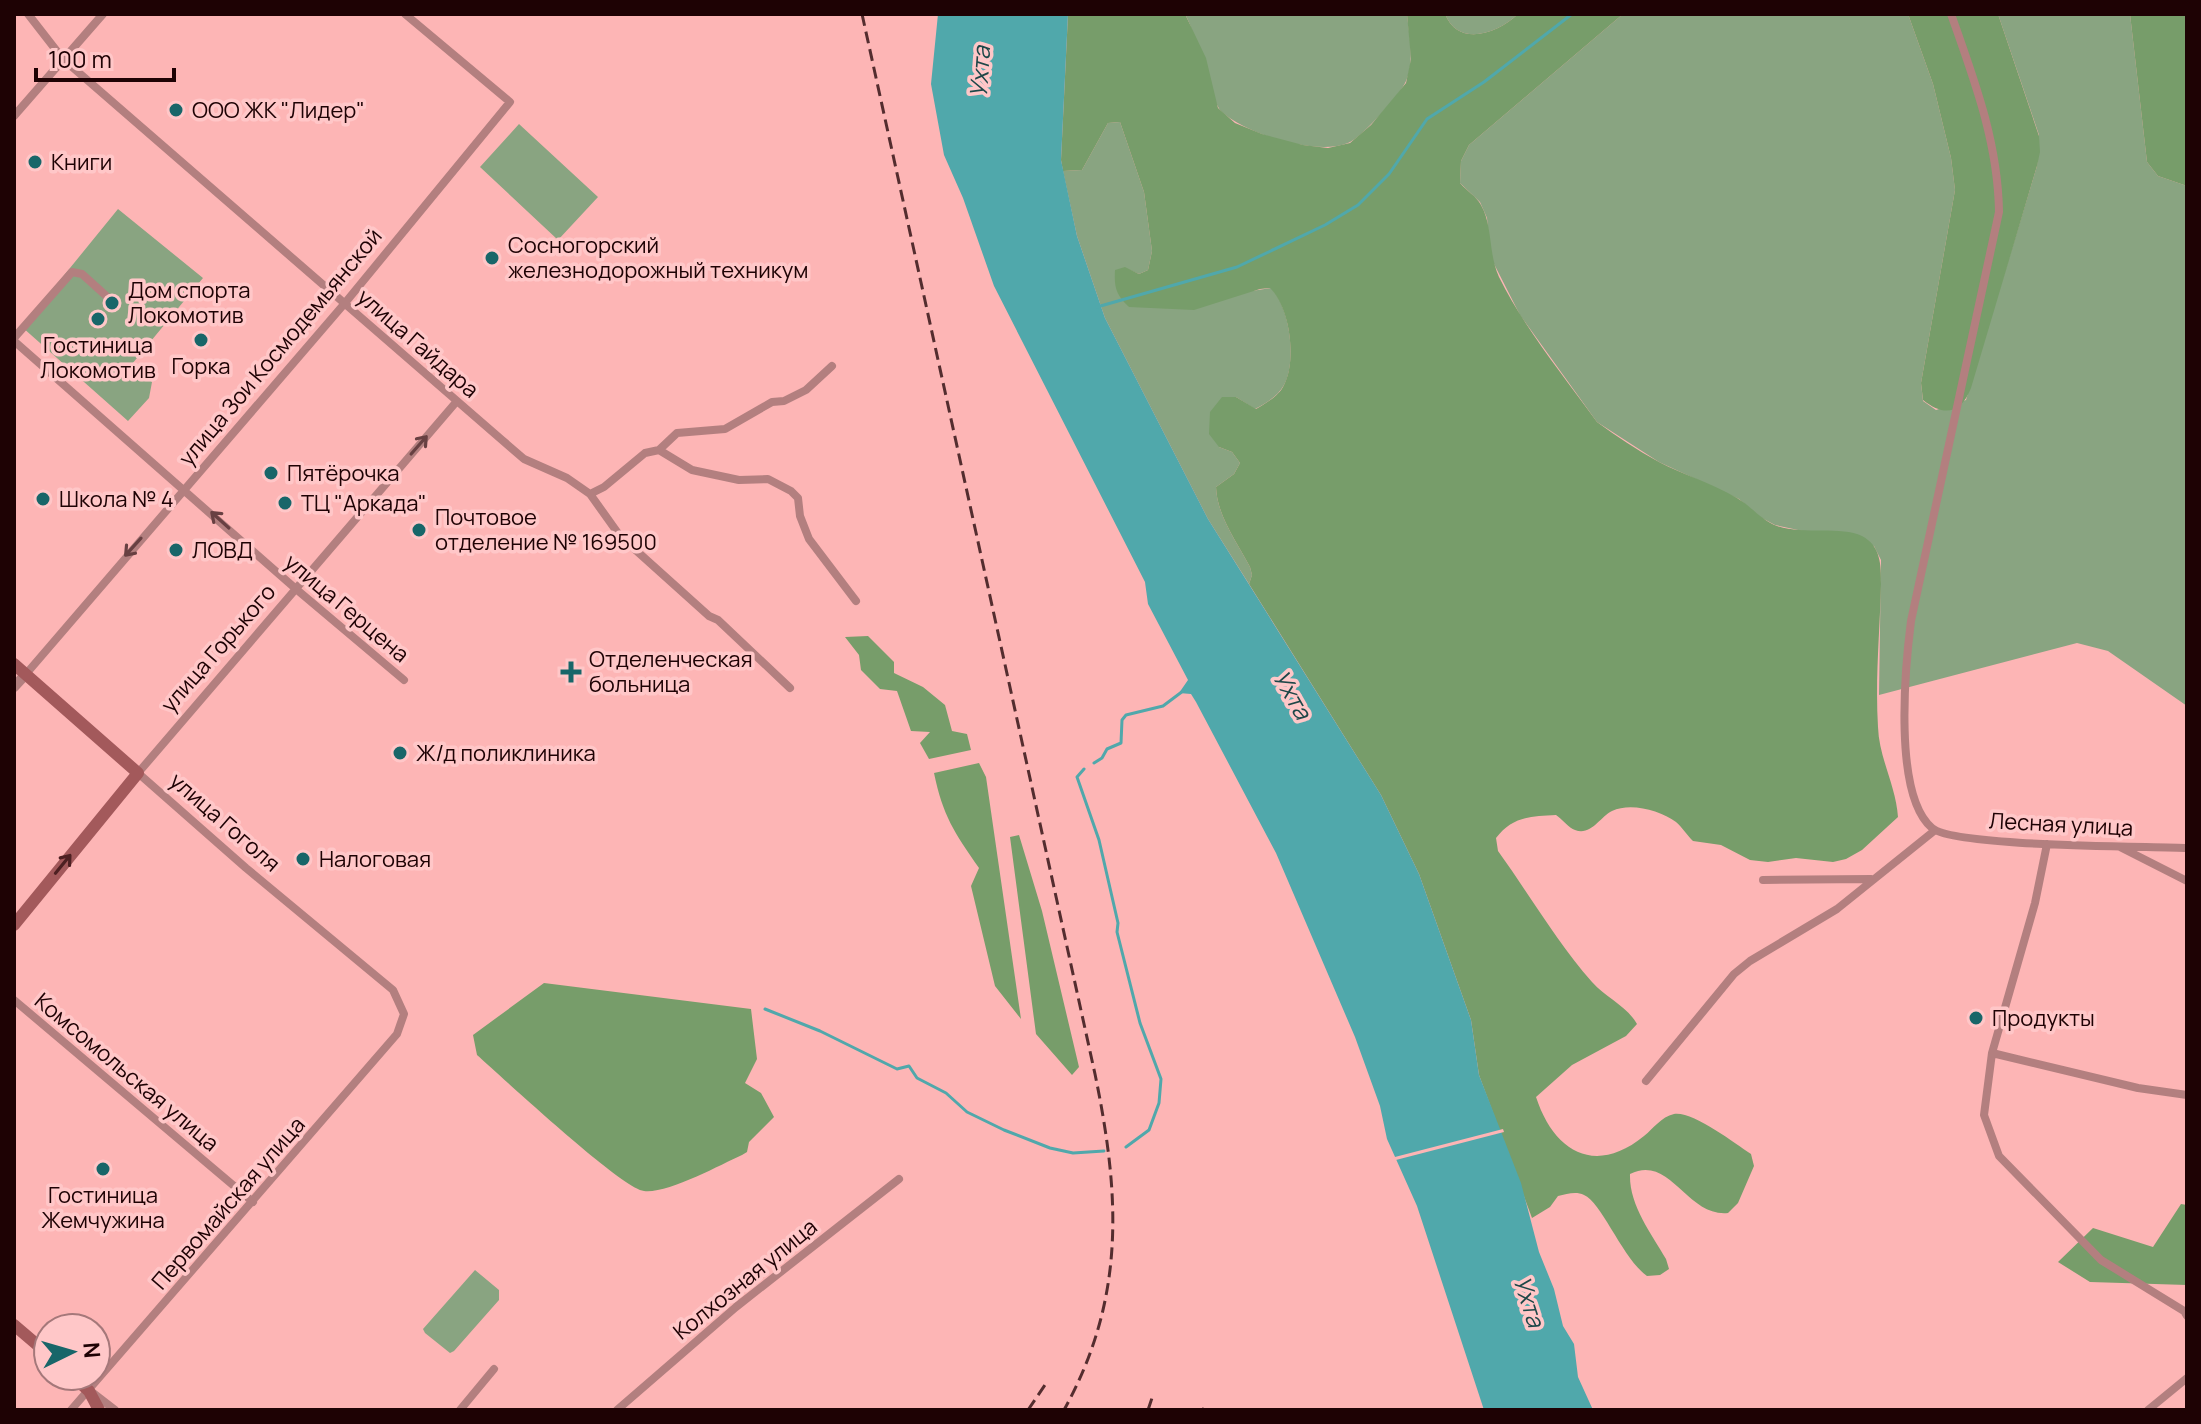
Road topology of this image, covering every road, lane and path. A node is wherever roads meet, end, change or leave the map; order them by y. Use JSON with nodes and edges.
{"nodes":[{"id":1,"x":28,"y":14,"type":"edge"},
{"id":2,"x":103,"y":14,"type":"edge"},
{"id":3,"x":405,"y":14,"type":"edge"},
{"id":4,"x":1951,"y":14,"type":"edge"},
{"id":5,"x":63,"y":59,"type":"junction"},
{"id":6,"x":14,"y":116,"type":"edge"},
{"id":7,"x":113,"y":302,"type":"dead end"},
{"id":8,"x":345,"y":303,"type":"junction"},
{"id":9,"x":14,"y":339,"type":"edge"},
{"id":10,"x":832,"y":366,"type":"dead end"},
{"id":11,"x":457,"y":401,"type":"junction"},
{"id":12,"x":659,"y":450,"type":"junction"},
{"id":13,"x":185,"y":489,"type":"junction"},
{"id":14,"x":590,"y":494,"type":"junction"},
{"id":15,"x":296,"y":589,"type":"junction"},
{"id":16,"x":856,"y":601,"type":"dead end"},
{"id":17,"x":14,"y":664,"type":"edge"},
{"id":18,"x":26,"y":674,"type":"junction"},
{"id":19,"x":404,"y":680,"type":"dead end"},
{"id":20,"x":14,"y":687,"type":"edge"},
{"id":21,"x":790,"y":688,"type":"dead end"},
{"id":22,"x":138,"y":773,"type":"junction"},
{"id":23,"x":1934,"y":831,"type":"junction"},
{"id":24,"x":2047,"y":844,"type":"junction"},
{"id":25,"x":2115,"y":845,"type":"junction"},
{"id":26,"x":2187,"y":848,"type":"edge"},
{"id":27,"x":1871,"y":879,"type":"junction"},
{"id":28,"x":1763,"y":880,"type":"dead end"},
{"id":29,"x":2187,"y":881,"type":"edge"},
{"id":30,"x":14,"y":925,"type":"edge"},
{"id":31,"x":14,"y":1000,"type":"edge"},
{"id":32,"x":404,"y":1014,"type":"joint"},
{"id":33,"x":1992,"y":1053,"type":"junction"},
{"id":34,"x":1646,"y":1081,"type":"dead end"},
{"id":35,"x":2187,"y":1095,"type":"edge"},
{"id":36,"x":899,"y":1179,"type":"dead end"},
{"id":37,"x":253,"y":1202,"type":"junction"},
{"id":38,"x":2187,"y":1316,"type":"edge"},
{"id":39,"x":14,"y":1325,"type":"edge"},
{"id":40,"x":32,"y":1340,"type":"edge"},
{"id":41,"x":112,"y":1364,"type":"edge"},
{"id":42,"x":494,"y":1369,"type":"dead end"},
{"id":43,"x":2187,"y":1378,"type":"edge"},
{"id":44,"x":88,"y":1392,"type":"edge"},
{"id":45,"x":90,"y":1392,"type":"edge"},
{"id":46,"x":90,"y":1392,"type":"edge"},
{"id":47,"x":71,"y":1410,"type":"edge"},
{"id":48,"x":99,"y":1410,"type":"edge"},
{"id":49,"x":115,"y":1410,"type":"edge"},
{"id":50,"x":460,"y":1410,"type":"edge"},
{"id":51,"x":617,"y":1410,"type":"edge"},
{"id":52,"x":2148,"y":1410,"type":"edge"}],
"edges":[{"from":1,"to":5,"type":"street","name":"улица Гайдара"},
{"from":2,"to":5,"type":"street"},
{"from":3,"to":8,"type":"street","name":"улица Зои Космодемьянской"},
{"from":4,"to":23,"type":"street"},
{"from":5,"to":6,"type":"street"},
{"from":5,"to":8,"type":"street","name":"улица Гайдара"},
{"from":7,"to":9,"type":"street"},
{"from":8,"to":11,"type":"street","name":"улица Гайдара"},
{"from":8,"to":13,"type":"street","name":"улица Зои Космодемьянской"},
{"from":9,"to":13,"type":"street","name":"улица Герцена"},
{"from":10,"to":12,"type":"street"},
{"from":11,"to":14,"type":"street","name":"улица Гайдара"},
{"from":15,"to":11,"type":"street","name":"улица Горького","one_way":true},
{"from":12,"to":14,"type":"street"},
{"from":12,"to":16,"type":"street"},
{"from":15,"to":13,"type":"street","name":"улица Герцена","one_way":true},
{"from":13,"to":18,"type":"street","name":"улица Зои Космодемьянской","one_way":true},
{"from":14,"to":21,"type":"street","name":"улица Гайдара"},
{"from":15,"to":19,"type":"street","name":"улица Герцена"},
{"from":15,"to":22,"type":"street","name":"улица Горького"},
{"from":17,"to":18,"type":"main road","name":"улица Гоголя"},
{"from":18,"to":20,"type":"street","name":"улица Зои Космодемьянской"},
{"from":18,"to":22,"type":"main road","name":"улица Гоголя"},
{"from":30,"to":22,"type":"main road","name":"улица Горького","one_way":true},
{"from":22,"to":32,"type":"street","name":"улица Гоголя"},
{"from":23,"to":24,"type":"street","name":"Лесная улица"},
{"from":23,"to":27,"type":"street"},
{"from":24,"to":25,"type":"street","name":"Лесная улица"},
{"from":24,"to":33,"type":"street"},
{"from":25,"to":26,"type":"street","name":"Лесная улица"},
{"from":25,"to":29,"type":"street"},
{"from":27,"to":28,"type":"street"},
{"from":27,"to":34,"type":"street"},
{"from":31,"to":37,"type":"street","name":"Комсомольская улица"},
{"from":32,"to":37,"type":"street","name":"Первомайская улица"},
{"from":33,"to":35,"type":"street"},
{"from":33,"to":38,"type":"street"},
{"from":36,"to":51,"type":"street","name":"Колхозная улица"},
{"from":37,"to":41,"type":"street","name":"Первомайская улица"},
{"from":39,"to":40,"type":"main road"},
{"from":42,"to":50,"type":"street"},
{"from":43,"to":52,"type":"street"},
{"from":44,"to":47,"type":"street","name":"Первомайская улица"},
{"from":45,"to":48,"type":"main road"},
{"from":46,"to":49,"type":"street"}]}
